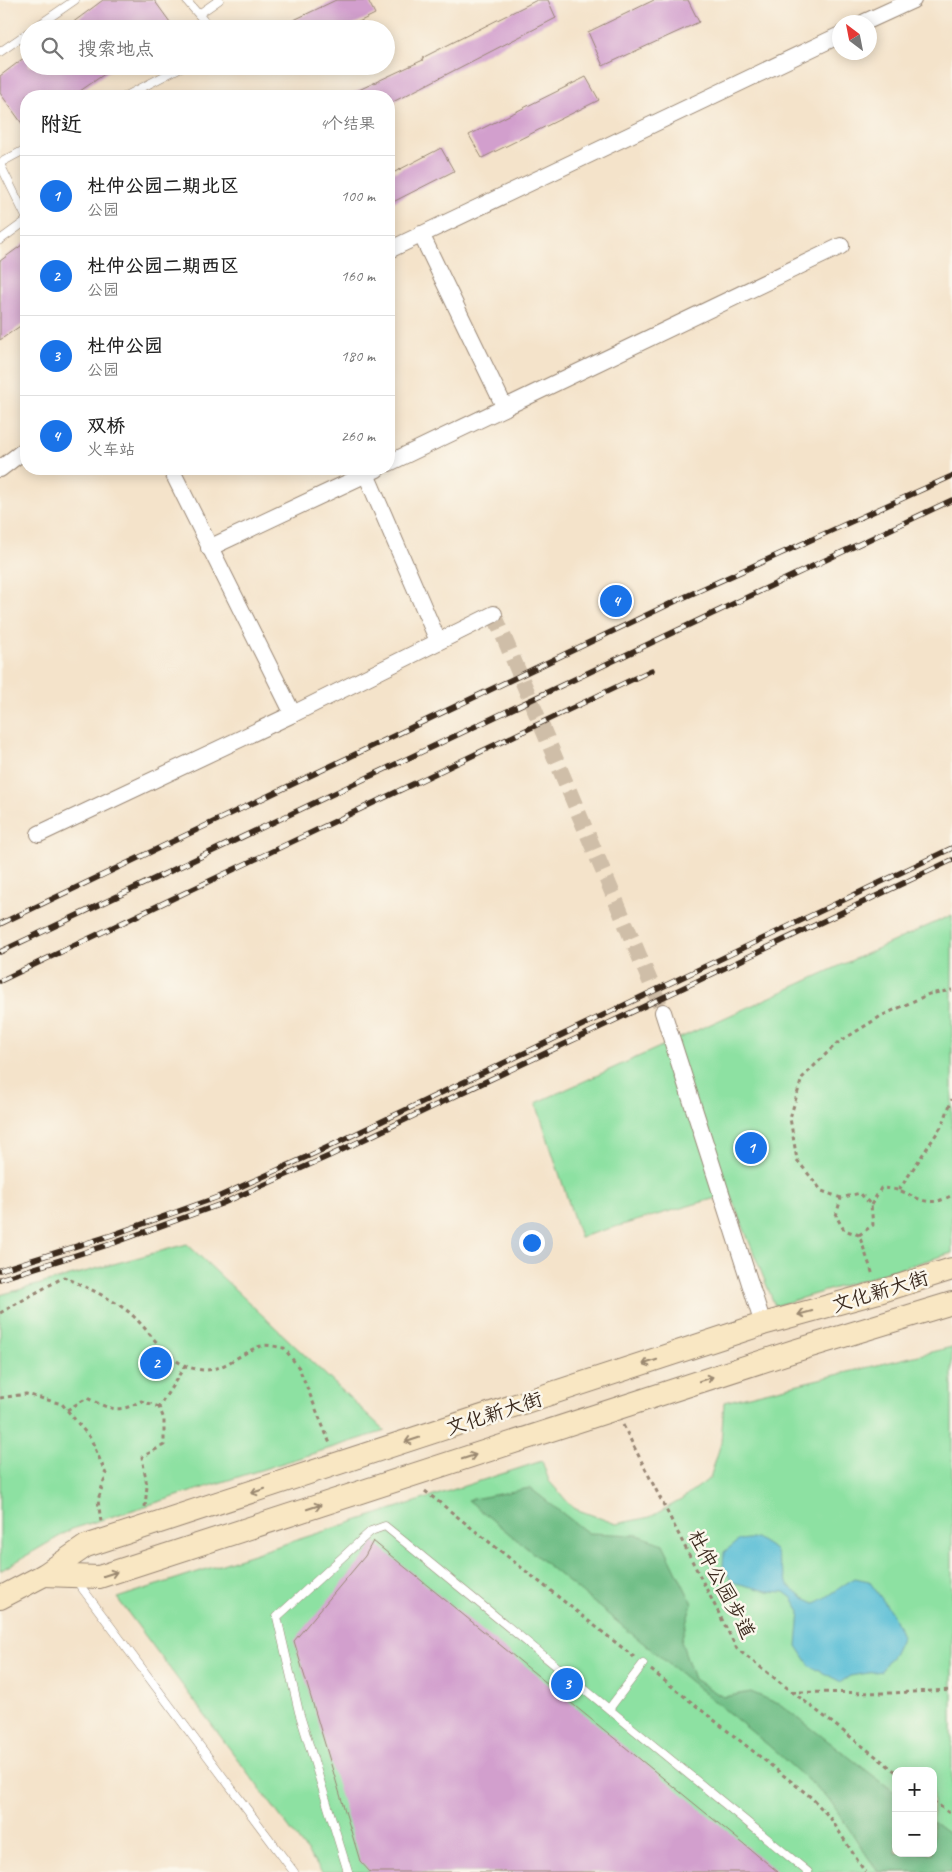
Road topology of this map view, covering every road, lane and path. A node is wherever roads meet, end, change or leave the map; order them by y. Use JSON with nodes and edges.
{"nodes":[{"id":1,"x":75,"y":0,"type":"edge"},
{"id":2,"x":186,"y":0,"type":"edge"},
{"id":3,"x":219,"y":0,"type":"edge"},
{"id":4,"x":913,"y":0,"type":"edge"},
{"id":5,"x":199,"y":14,"type":"junction"},
{"id":6,"x":877,"y":16,"type":"edge"},
{"id":7,"x":47,"y":20,"type":"edge"},
{"id":8,"x":203,"y":20,"type":"edge"},
{"id":9,"x":20,"y":38,"type":"edge"},
{"id":10,"x":832,"y":39,"type":"edge"},
{"id":11,"x":0,"y":52,"type":"edge"},
{"id":12,"x":166,"y":75,"type":"edge"},
{"id":13,"x":137,"y":90,"type":"edge"},
{"id":14,"x":20,"y":152,"type":"edge"},
{"id":15,"x":0,"y":163,"type":"edge"},
{"id":16,"x":20,"y":205,"type":"edge"},
{"id":17,"x":20,"y":226,"type":"edge"},
{"id":18,"x":421,"y":234,"type":"junction"},
{"id":19,"x":0,"y":240,"type":"edge"},
{"id":20,"x":841,"y":246,"type":"dead end"},
{"id":21,"x":395,"y":247,"type":"edge"},
{"id":22,"x":505,"y":408,"type":"junction"},
{"id":23,"x":20,"y":454,"type":"edge"},
{"id":24,"x":395,"y":460,"type":"edge"},
{"id":25,"x":0,"y":469,"type":"edge"},
{"id":26,"x":174,"y":475,"type":"edge"},
{"id":27,"x":366,"y":475,"type":"edge"},
{"id":28,"x":373,"y":475,"type":"edge"},
{"id":29,"x":209,"y":548,"type":"junction"},
{"id":30,"x":494,"y":614,"type":"dead end"},
{"id":31,"x":438,"y":641,"type":"junction"},
{"id":32,"x":293,"y":714,"type":"junction"},
{"id":33,"x":39,"y":834,"type":"dead end"},
{"id":34,"x":952,"y":990,"type":"edge"},
{"id":35,"x":663,"y":1012,"type":"tunnel mouth"},
{"id":36,"x":952,"y":1099,"type":"edge"},
{"id":37,"x":899,"y":1190,"type":"junction"},
{"id":38,"x":952,"y":1194,"type":"edge"},
{"id":39,"x":841,"y":1198,"type":"junction"},
{"id":40,"x":871,"y":1205,"type":"junction"},
{"id":41,"x":859,"y":1235,"type":"junction"},
{"id":42,"x":952,"y":1269,"type":"edge"},
{"id":43,"x":879,"y":1292,"type":"junction"},
{"id":44,"x":952,"y":1303,"type":"edge"},
{"id":45,"x":0,"y":1313,"type":"edge"},
{"id":46,"x":763,"y":1324,"type":"junction"},
{"id":47,"x":186,"y":1364,"type":"junction"},
{"id":48,"x":0,"y":1398,"type":"edge"},
{"id":49,"x":159,"y":1407,"type":"junction"},
{"id":50,"x":615,"y":1409,"type":"junction"},
{"id":51,"x":67,"y":1410,"type":"junction"},
{"id":52,"x":339,"y":1465,"type":"junction"},
{"id":53,"x":145,"y":1513,"type":"dead end"},
{"id":54,"x":124,"y":1534,"type":"junction"},
{"id":55,"x":44,"y":1575,"type":"junction"},
{"id":56,"x":73,"y":1576,"type":"junction"},
{"id":57,"x":0,"y":1598,"type":"edge"},
{"id":58,"x":643,"y":1664,"type":"dead end"},
{"id":59,"x":952,"y":1690,"type":"edge"},
{"id":60,"x":792,"y":1692,"type":"junction"},
{"id":61,"x":609,"y":1709,"type":"junction"},
{"id":62,"x":892,"y":1769,"type":"edge"},
{"id":63,"x":937,"y":1804,"type":"edge"},
{"id":64,"x":952,"y":1815,"type":"edge"},
{"id":65,"x":294,"y":1872,"type":"edge"},
{"id":66,"x":348,"y":1872,"type":"edge"},
{"id":67,"x":808,"y":1872,"type":"edge"}],
"edges":[{"from":1,"to":7,"type":"lane"},
{"from":2,"to":5,"type":"lane"},
{"from":3,"to":5,"type":"lane"},
{"from":4,"to":6,"type":"street"},
{"from":5,"to":8,"type":"lane"},
{"from":9,"to":11,"type":"lane"},
{"from":10,"to":18,"type":"street"},
{"from":12,"to":13,"type":"lane"},
{"from":14,"to":15,"type":"lane"},
{"from":15,"to":16,"type":"lane"},
{"from":17,"to":19,"type":"lane"},
{"from":18,"to":21,"type":"street"},
{"from":18,"to":22,"type":"street"},
{"from":20,"to":22,"type":"street"},
{"from":22,"to":24,"type":"street"},
{"from":23,"to":25,"type":"street"},
{"from":26,"to":29,"type":"street"},
{"from":27,"to":29,"type":"street"},
{"from":28,"to":31,"type":"street"},
{"from":29,"to":32,"type":"street"},
{"from":30,"to":31,"type":"street"},
{"from":31,"to":32,"type":"street"},
{"from":32,"to":33,"type":"street"},
{"from":34,"to":39,"type":"path"},
{"from":35,"to":46,"type":"street"},
{"from":36,"to":37,"type":"path"},
{"from":37,"to":38,"type":"path"},
{"from":37,"to":40,"type":"path"},
{"from":39,"to":40,"type":"path"},
{"from":39,"to":41,"type":"path"},
{"from":40,"to":41,"type":"path"},
{"from":41,"to":43,"type":"path"},
{"from":42,"to":43,"type":"street","name":"文化新大街"},
{"from":43,"to":46,"type":"street","name":"文化新大街","one_way":true},
{"from":50,"to":44,"type":"street","name":"文化新大街","one_way":true},
{"from":45,"to":47,"type":"path"},
{"from":46,"to":52,"type":"street","name":"文化新大街","one_way":true},
{"from":47,"to":49,"type":"path"},
{"from":47,"to":52,"type":"path"},
{"from":48,"to":51,"type":"path"},
{"from":49,"to":51,"type":"path"},
{"from":49,"to":53,"type":"path"},
{"from":56,"to":50,"type":"street","name":"文化新大街","one_way":true},
{"from":50,"to":60,"type":"path","name":"杜仲公园步道"},
{"from":51,"to":54,"type":"path"},
{"from":52,"to":54,"type":"street","name":"文化新大街","one_way":true},
{"from":54,"to":55,"type":"street","name":"文化新大街"},
{"from":55,"to":56,"type":"street","name":"文化新大街"},
{"from":55,"to":57,"type":"street","name":"文化新大街"},
{"from":56,"to":65,"type":"lane"},
{"from":58,"to":61,"type":"lane"},
{"from":59,"to":60,"type":"path"},
{"from":60,"to":62,"type":"path","name":"杜仲公园步道"},
{"from":61,"to":66,"type":"lane"},
{"from":61,"to":67,"type":"lane"},
{"from":63,"to":64,"type":"path"}]}
